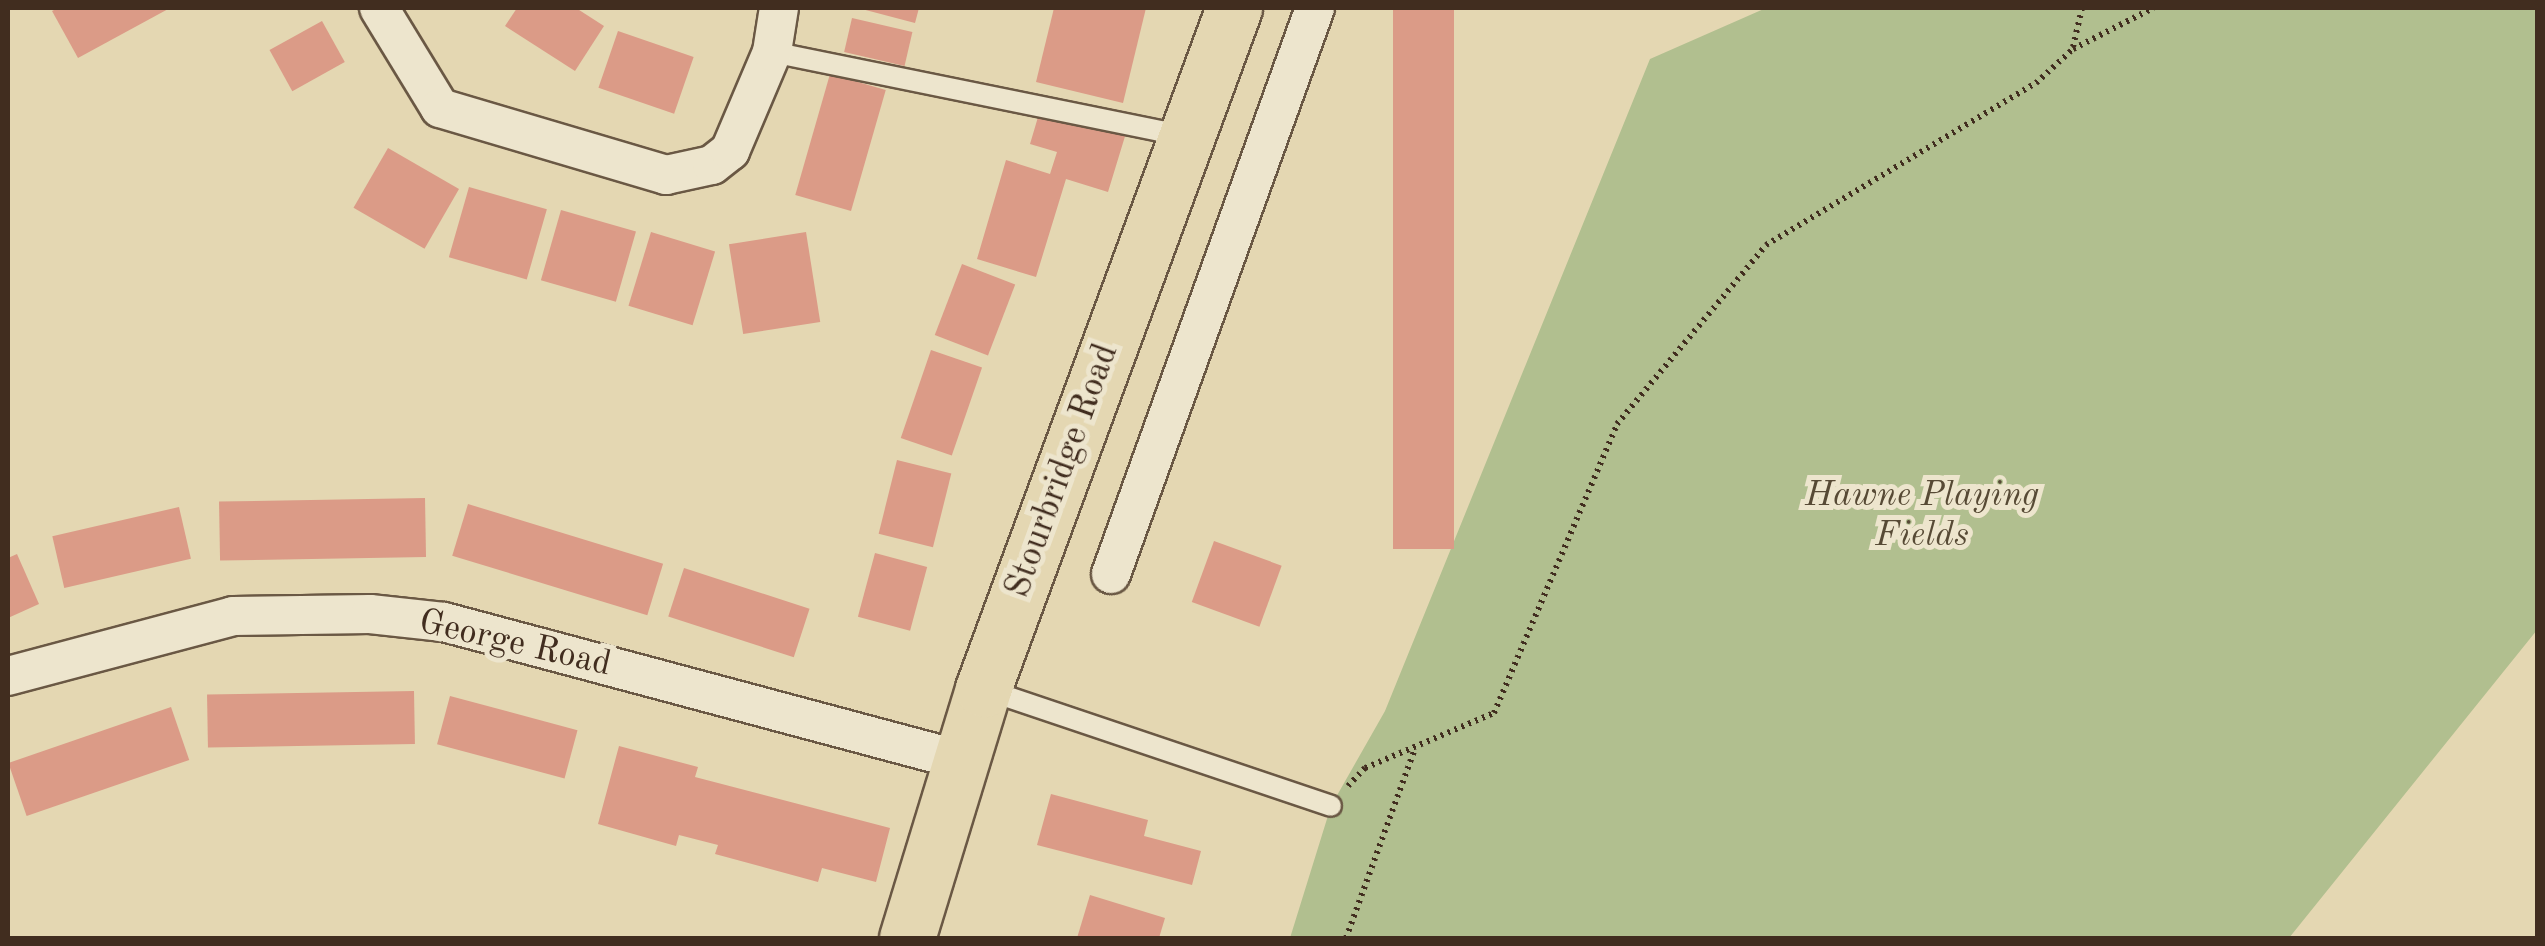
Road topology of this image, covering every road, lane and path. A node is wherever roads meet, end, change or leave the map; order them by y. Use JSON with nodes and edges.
{"nodes":[{"id":1,"x":379,"y":8,"type":"edge"},
{"id":2,"x":779,"y":8,"type":"edge"},
{"id":3,"x":1234,"y":8,"type":"edge"},
{"id":4,"x":1315,"y":8,"type":"edge"},
{"id":5,"x":2082,"y":8,"type":"edge"},
{"id":6,"x":2152,"y":8,"type":"edge"},
{"id":7,"x":2072,"y":49,"type":"junction"},
{"id":8,"x":772,"y":52,"type":"junction"},
{"id":9,"x":1188,"y":136,"type":"junction"},
{"id":10,"x":1111,"y":574,"type":"dead end"},
{"id":11,"x":8,"y":676,"type":"edge"},
{"id":12,"x":982,"y":688,"type":"junction"},
{"id":13,"x":1416,"y":746,"type":"junction"},
{"id":14,"x":960,"y":760,"type":"junction"},
{"id":15,"x":1331,"y":806,"type":"joint"},
{"id":16,"x":907,"y":938,"type":"edge"},
{"id":17,"x":1346,"y":938,"type":"edge"}],
"edges":[{"from":1,"to":8,"type":"street"},
{"from":2,"to":8,"type":"street"},
{"from":3,"to":9,"type":"highway","name":"Stourbridge Road"},
{"from":4,"to":10,"type":"street"},
{"from":5,"to":7,"type":"path"},
{"from":6,"to":7,"type":"path"},
{"from":7,"to":13,"type":"path"},
{"from":8,"to":9,"type":"lane"},
{"from":9,"to":12,"type":"highway","name":"Stourbridge Road"},
{"from":11,"to":14,"type":"street","name":"George Road"},
{"from":12,"to":14,"type":"highway","name":"Stourbridge Road"},
{"from":12,"to":15,"type":"lane"},
{"from":13,"to":15,"type":"path"},
{"from":13,"to":17,"type":"path"},
{"from":14,"to":16,"type":"highway","name":"Stourbridge Road"}]}
